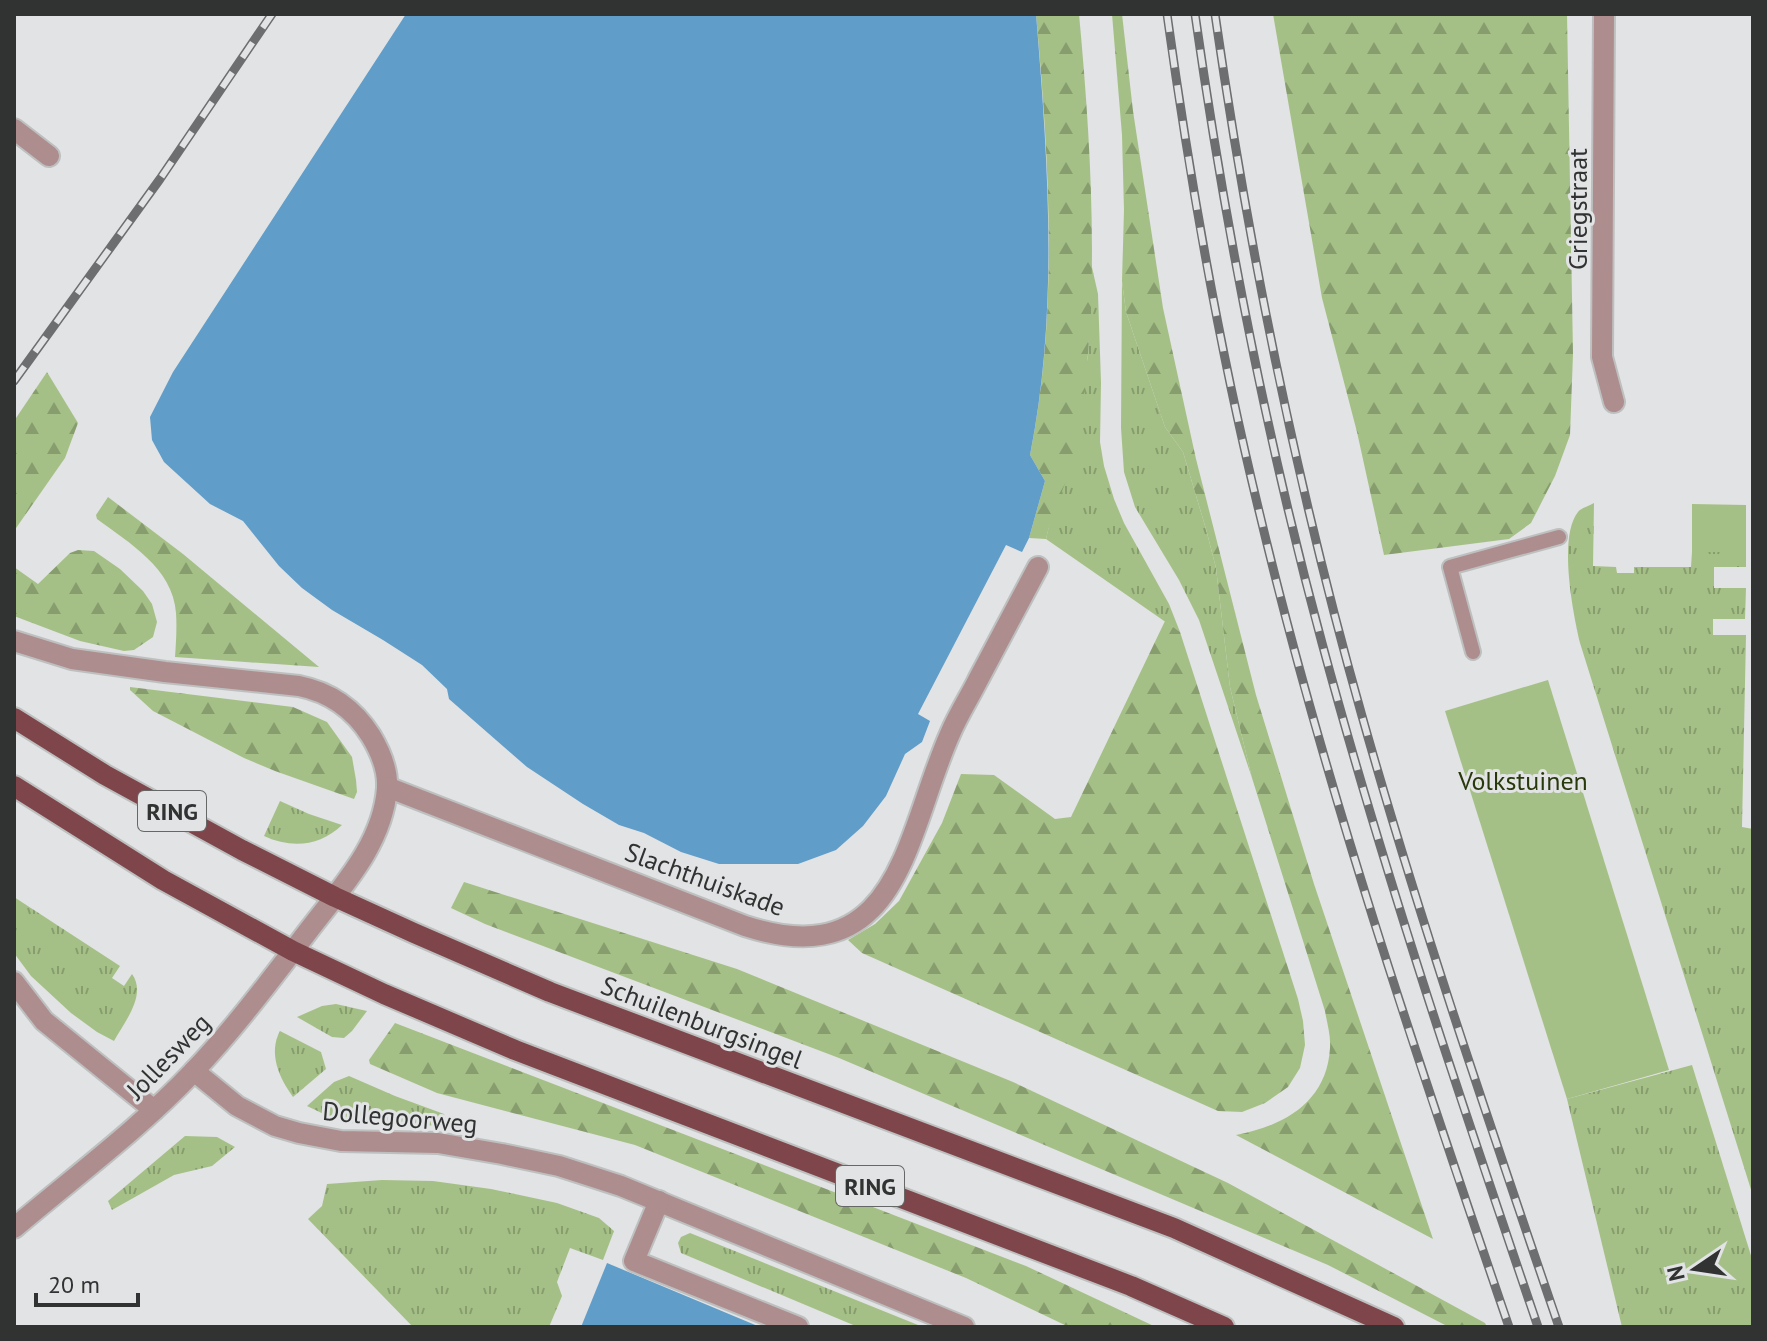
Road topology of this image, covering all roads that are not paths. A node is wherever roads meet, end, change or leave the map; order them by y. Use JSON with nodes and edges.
{"nodes":[{"id":1,"x":1604,"y":14,"type":"edge"},
{"id":2,"x":14,"y":129,"type":"edge"},
{"id":3,"x":49,"y":156,"type":"dead end"},
{"id":4,"x":1614,"y":402,"type":"dead end"},
{"id":5,"x":1559,"y":537,"type":"dead end"},
{"id":6,"x":1038,"y":567,"type":"dead end"},
{"id":7,"x":14,"y":641,"type":"edge"},
{"id":8,"x":1473,"y":652,"type":"dead end"},
{"id":9,"x":14,"y":718,"type":"edge"},
{"id":10,"x":14,"y":786,"type":"edge"},
{"id":11,"x":387,"y":787,"type":"junction"},
{"id":12,"x":335,"y":897,"type":"junction"},
{"id":13,"x":293,"y":951,"type":"junction"},
{"id":14,"x":14,"y":982,"type":"edge"},
{"id":15,"x":194,"y":1071,"type":"junction"},
{"id":16,"x":154,"y":1110,"type":"junction"},
{"id":17,"x":659,"y":1201,"type":"junction"},
{"id":18,"x":14,"y":1228,"type":"edge"},
{"id":19,"x":798,"y":1327,"type":"edge"},
{"id":20,"x":964,"y":1327,"type":"edge"},
{"id":21,"x":1224,"y":1327,"type":"edge"},
{"id":22,"x":1394,"y":1327,"type":"edge"}],
"edges":[{"from":1,"to":4,"type":"street","name":"Griegstraat"},
{"from":2,"to":3,"type":"street"},
{"from":5,"to":8,"type":"lane"},
{"from":6,"to":11,"type":"street","name":"Slachthuiskade"},
{"from":7,"to":11,"type":"street"},
{"from":9,"to":12,"type":"main road","name":"Schuilenburgsingel","number":"RING"},
{"from":10,"to":13,"type":"main road","number":"RING"},
{"from":11,"to":12,"type":"street"},
{"from":12,"to":13,"type":"street","name":"Jollesweg"},
{"from":12,"to":22,"type":"main road","name":"Schuilenburgsingel","number":"RING"},
{"from":13,"to":15,"type":"street","name":"Jollesweg"},
{"from":13,"to":21,"type":"main road","number":"RING"},
{"from":14,"to":16,"type":"street"},
{"from":15,"to":16,"type":"street","name":"Jollesweg"},
{"from":15,"to":17,"type":"street","name":"Dollegoorweg"},
{"from":16,"to":18,"type":"street","name":"Jollesweg"},
{"from":17,"to":19,"type":"street"},
{"from":17,"to":20,"type":"street","name":"Dollegoorweg"}]}
